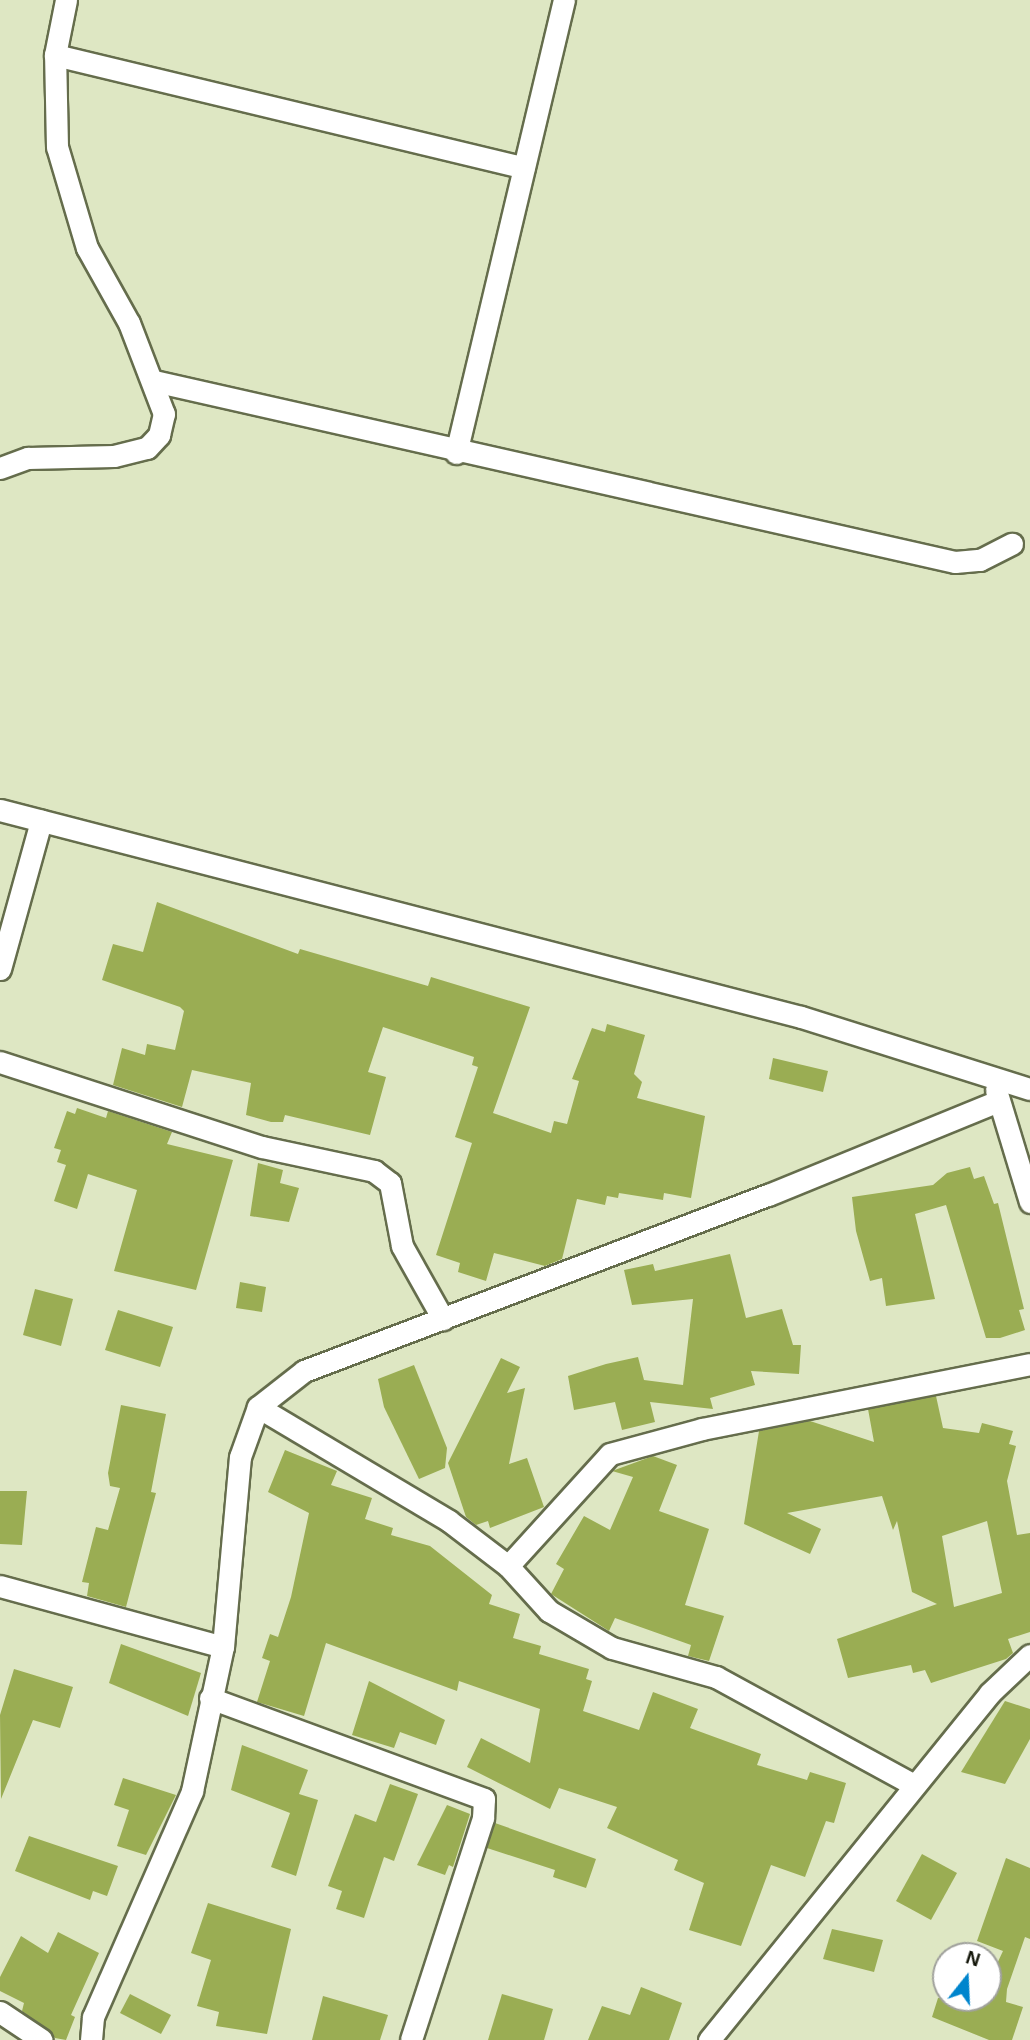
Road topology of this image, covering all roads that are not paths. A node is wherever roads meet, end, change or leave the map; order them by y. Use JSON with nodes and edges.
{"nodes":[{"id":1,"x":66,"y":0,"type":"edge"},
{"id":2,"x":564,"y":0,"type":"edge"},
{"id":3,"x":55,"y":55,"type":"junction"},
{"id":4,"x":524,"y":168,"type":"junction"},
{"id":5,"x":154,"y":381,"type":"junction"},
{"id":6,"x":456,"y":453,"type":"junction"},
{"id":7,"x":0,"y":468,"type":"edge"},
{"id":8,"x":1012,"y":544,"type":"dead end"},
{"id":9,"x":0,"y":810,"type":"edge"},
{"id":10,"x":41,"y":821,"type":"junction"},
{"id":11,"x":0,"y":969,"type":"edge"},
{"id":12,"x":0,"y":1062,"type":"edge"},
{"id":13,"x":993,"y":1077,"type":"junction"},
{"id":14,"x":1030,"y":1088,"type":"edge"},
{"id":15,"x":998,"y":1101,"type":"junction"},
{"id":16,"x":1030,"y":1202,"type":"edge"},
{"id":17,"x":443,"y":1318,"type":"junction"},
{"id":18,"x":1030,"y":1364,"type":"edge"},
{"id":19,"x":258,"y":1407,"type":"junction"},
{"id":20,"x":508,"y":1566,"type":"junction"},
{"id":21,"x":0,"y":1586,"type":"edge"},
{"id":22,"x":223,"y":1647,"type":"junction"},
{"id":23,"x":1030,"y":1655,"type":"edge"},
{"id":24,"x":210,"y":1698,"type":"junction"},
{"id":25,"x":914,"y":1785,"type":"junction"},
{"id":26,"x":0,"y":2012,"type":"edge"},
{"id":27,"x":42,"y":2040,"type":"edge"},
{"id":28,"x":92,"y":2040,"type":"edge"},
{"id":29,"x":411,"y":2040,"type":"edge"},
{"id":30,"x":709,"y":2040,"type":"edge"}],
"edges":[{"from":1,"to":3,"type":"street"},
{"from":2,"to":4,"type":"street"},
{"from":3,"to":4,"type":"street"},
{"from":3,"to":5,"type":"street"},
{"from":4,"to":6,"type":"street"},
{"from":5,"to":6,"type":"street"},
{"from":5,"to":7,"type":"street"},
{"from":6,"to":8,"type":"street"},
{"from":9,"to":10,"type":"street"},
{"from":10,"to":11,"type":"street"},
{"from":10,"to":13,"type":"street"},
{"from":12,"to":17,"type":"street"},
{"from":13,"to":14,"type":"street"},
{"from":13,"to":15,"type":"street"},
{"from":15,"to":16,"type":"street"},
{"from":15,"to":17,"type":"street"},
{"from":17,"to":19,"type":"street"},
{"from":18,"to":20,"type":"street"},
{"from":19,"to":20,"type":"street"},
{"from":19,"to":22,"type":"street"},
{"from":20,"to":25,"type":"street"},
{"from":21,"to":22,"type":"street"},
{"from":22,"to":24,"type":"street"},
{"from":23,"to":25,"type":"street"},
{"from":24,"to":28,"type":"street"},
{"from":24,"to":29,"type":"street"},
{"from":25,"to":30,"type":"street"},
{"from":26,"to":27,"type":"street"}]}
